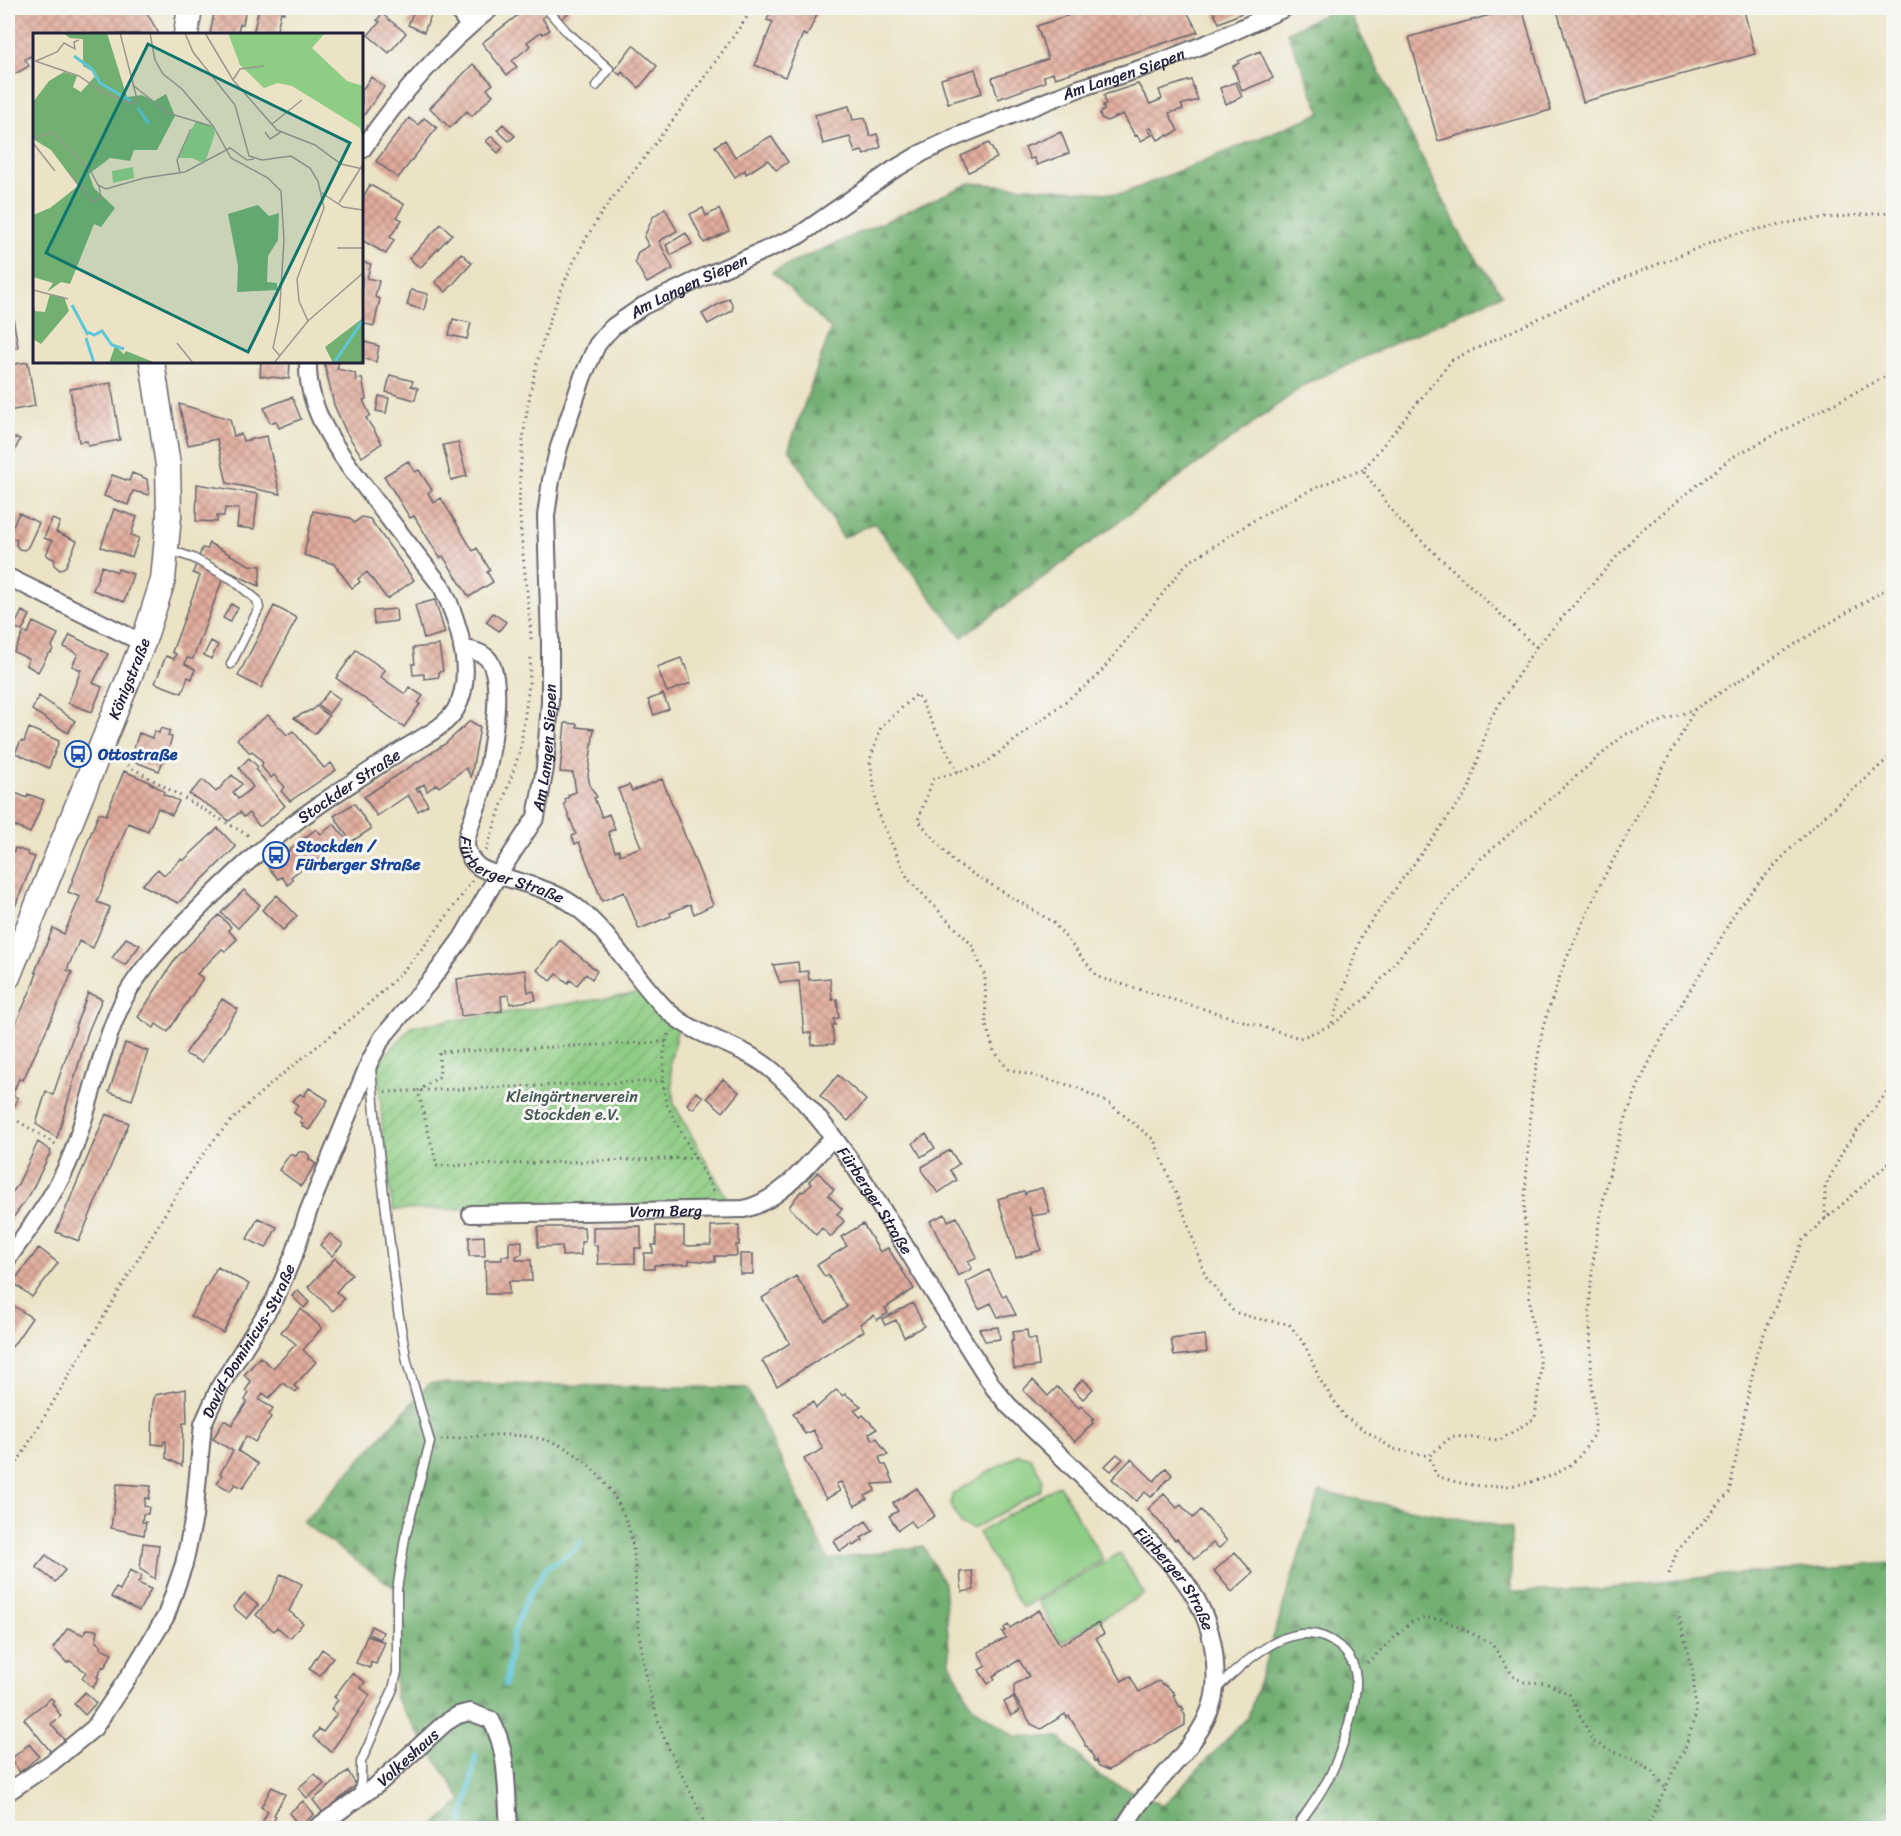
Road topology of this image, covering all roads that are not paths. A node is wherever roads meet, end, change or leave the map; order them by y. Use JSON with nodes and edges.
{"nodes":[{"id":1,"x":189,"y":8,"type":"edge"},
{"id":2,"x":460,"y":8,"type":"edge"},
{"id":3,"x":491,"y":8,"type":"edge"},
{"id":4,"x":546,"y":8,"type":"edge"},
{"id":5,"x":1285,"y":8,"type":"edge"},
{"id":6,"x":469,"y":26,"type":"junction"},
{"id":7,"x":186,"y":33,"type":"edge"},
{"id":8,"x":596,"y":86,"type":"dead end"},
{"id":9,"x":363,"y":149,"type":"edge"},
{"id":10,"x":152,"y":363,"type":"edge"},
{"id":11,"x":308,"y":363,"type":"edge"},
{"id":12,"x":166,"y":549,"type":"junction"},
{"id":13,"x":8,"y":576,"type":"edge"},
{"id":14,"x":143,"y":643,"type":"junction"},
{"id":15,"x":462,"y":648,"type":"junction"},
{"id":16,"x":231,"y":664,"type":"dead end"},
{"id":17,"x":498,"y":875,"type":"junction"},
{"id":18,"x":8,"y":977,"type":"edge"},
{"id":19,"x":370,"y":1061,"type":"junction"},
{"id":20,"x":833,"y":1137,"type":"junction"},
{"id":21,"x":471,"y":1214,"type":"dead end"},
{"id":22,"x":8,"y":1258,"type":"edge"},
{"id":23,"x":1216,"y":1689,"type":"junction"},
{"id":24,"x":8,"y":1792,"type":"edge"},
{"id":25,"x":358,"y":1798,"type":"junction"},
{"id":26,"x":316,"y":1828,"type":"edge"},
{"id":27,"x":508,"y":1828,"type":"edge"},
{"id":28,"x":1123,"y":1828,"type":"edge"},
{"id":29,"x":1297,"y":1828,"type":"edge"}],
"edges":[{"from":1,"to":7,"type":"main road"},
{"from":2,"to":6,"type":"street"},
{"from":3,"to":6,"type":"street"},
{"from":4,"to":8,"type":"lane"},
{"from":5,"to":17,"type":"street","name":"Am Langen Siepen"},
{"from":6,"to":9,"type":"street"},
{"from":10,"to":12,"type":"main road","name":"Königstraße"},
{"from":11,"to":15,"type":"street","name":"Stockder Straße"},
{"from":12,"to":14,"type":"main road","name":"Königstraße"},
{"from":12,"to":16,"type":"lane"},
{"from":13,"to":14,"type":"street"},
{"from":14,"to":18,"type":"main road","name":"Königstraße"},
{"from":15,"to":17,"type":"street","name":"Fürberger Straße"},
{"from":15,"to":22,"type":"street","name":"Stockder Straße"},
{"from":17,"to":19,"type":"street","name":"David-Dominicus-Straße"},
{"from":17,"to":20,"type":"street","name":"Fürberger Straße"},
{"from":19,"to":24,"type":"street","name":"David-Dominicus-Straße"},
{"from":19,"to":25,"type":"lane"},
{"from":20,"to":21,"type":"street","name":"Vorm Berg"},
{"from":20,"to":23,"type":"street","name":"Fürberger Straße"},
{"from":23,"to":28,"type":"street","name":"Fürberger Straße"},
{"from":23,"to":29,"type":"lane"},
{"from":25,"to":26,"type":"street","name":"Volkeshaus"},
{"from":25,"to":27,"type":"street","name":"Volkeshaus"}]}
